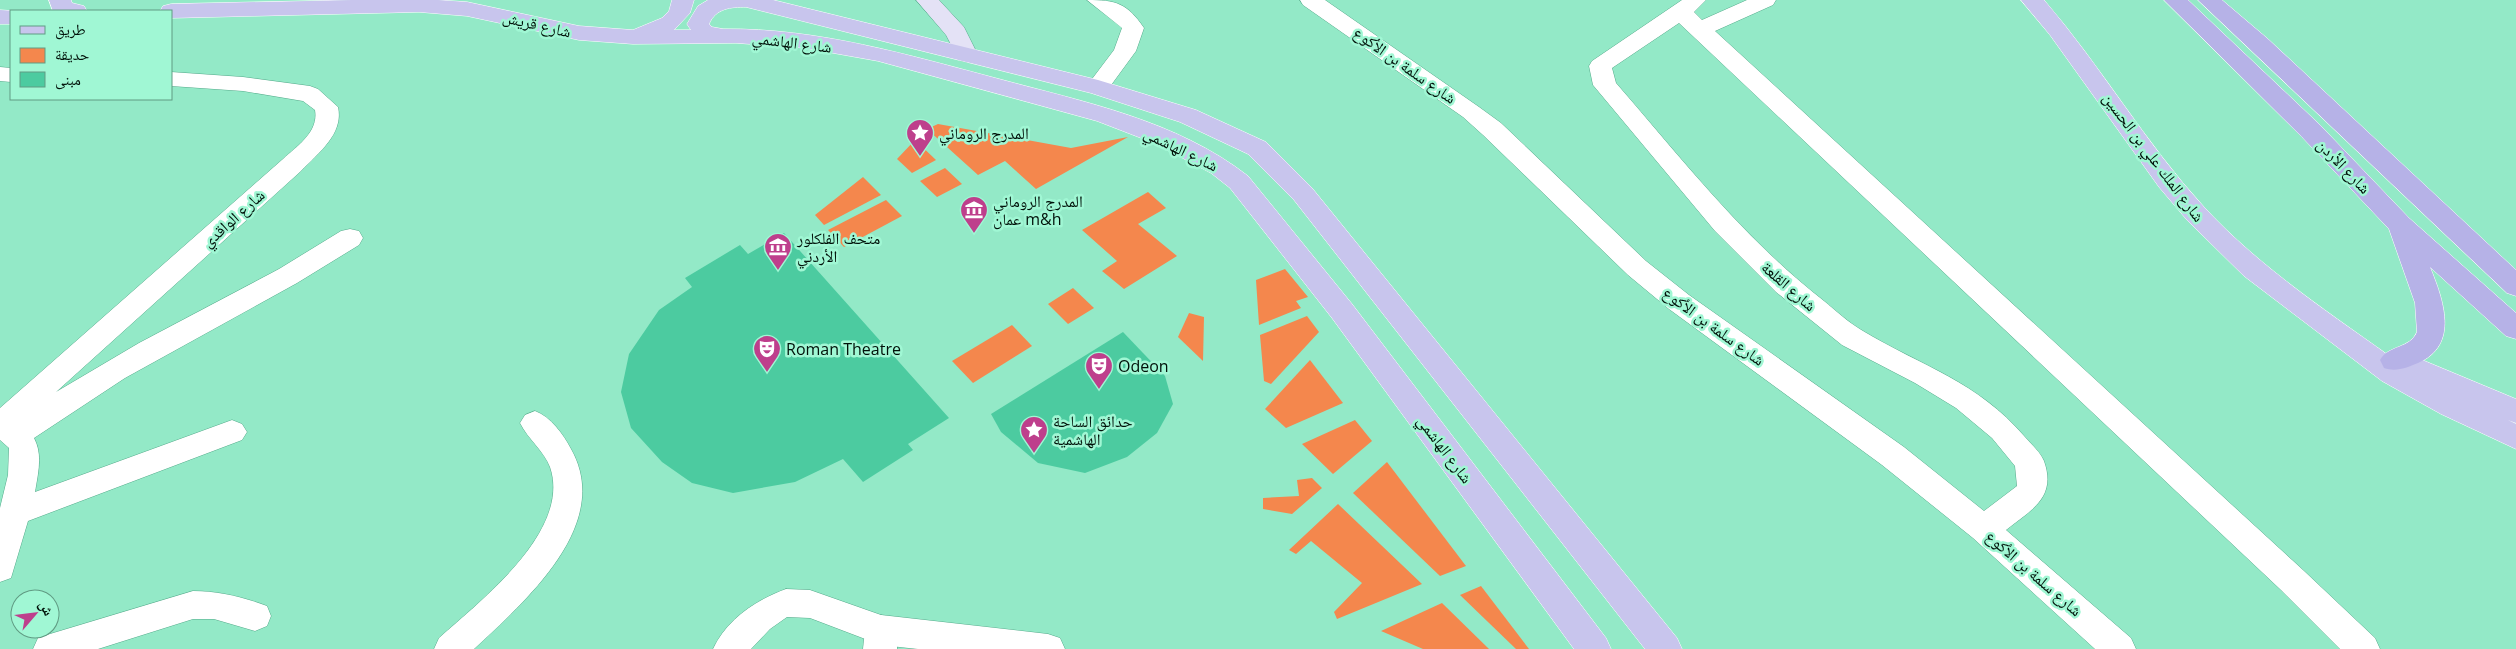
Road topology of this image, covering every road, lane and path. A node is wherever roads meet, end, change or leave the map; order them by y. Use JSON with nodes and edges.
{"nodes":[{"id":1,"x":60,"y":0,"type":"edge"},
{"id":2,"x":683,"y":0,"type":"edge"},
{"id":3,"x":747,"y":0,"type":"edge"},
{"id":4,"x":927,"y":0,"type":"edge"},
{"id":5,"x":1098,"y":0,"type":"edge"},
{"id":6,"x":1311,"y":0,"type":"edge"},
{"id":7,"x":1765,"y":0,"type":"edge"},
{"id":8,"x":2032,"y":0,"type":"edge"},
{"id":9,"x":2175,"y":0,"type":"edge"},
{"id":10,"x":2209,"y":0,"type":"edge"},
{"id":11,"x":374,"y":3,"type":"edge"},
{"id":12,"x":71,"y":10,"type":"edge"},
{"id":13,"x":172,"y":12,"type":"edge"},
{"id":14,"x":1692,"y":14,"type":"edge"},
{"id":15,"x":719,"y":35,"type":"junction"},
{"id":16,"x":634,"y":37,"type":"junction"},
{"id":17,"x":967,"y":55,"type":"junction"},
{"id":18,"x":172,"y":80,"type":"edge"},
{"id":19,"x":1098,"y":87,"type":"junction"},
{"id":20,"x":2400,"y":224,"type":"junction"},
{"id":21,"x":350,"y":238,"type":"dead end"},
{"id":22,"x":2516,"y":286,"type":"edge"},
{"id":23,"x":2516,"y":329,"type":"edge"},
{"id":24,"x":2364,"y":353,"type":"junction"},
{"id":25,"x":2394,"y":360,"type":"junction"},
{"id":26,"x":2516,"y":412,"type":"edge"},
{"id":27,"x":535,"y":423,"type":"dead end"},
{"id":28,"x":8,"y":430,"type":"edge"},
{"id":29,"x":232,"y":432,"type":"dead end"},
{"id":30,"x":2516,"y":437,"type":"edge"},
{"id":31,"x":13,"y":513,"type":"junction"},
{"id":32,"x":1984,"y":529,"type":"junction"},
{"id":33,"x":0,"y":568,"type":"edge"},
{"id":34,"x":255,"y":616,"type":"dead end"},
{"id":35,"x":881,"y":639,"type":"edge"},
{"id":36,"x":50,"y":649,"type":"edge"},
{"id":37,"x":451,"y":649,"type":"edge"},
{"id":38,"x":730,"y":649,"type":"edge"},
{"id":39,"x":1048,"y":649,"type":"edge"},
{"id":40,"x":1594,"y":649,"type":"edge"},
{"id":41,"x":1665,"y":649,"type":"edge"},
{"id":42,"x":2119,"y":649,"type":"edge"},
{"id":43,"x":2363,"y":649,"type":"edge"}],
"edges":[{"from":1,"to":12,"type":"main road"},
{"from":2,"to":16,"type":"main road"},
{"from":3,"to":15,"type":"main road","name":"شارع الهاشمي"},
{"from":3,"to":17,"type":"main road","name":"شارع الهاشمي"},
{"from":4,"to":17,"type":"main road"},
{"from":5,"to":19,"type":"street"},
{"from":6,"to":32,"type":"street","name":"شارع سلمة بن الأكوع"},
{"from":7,"to":14,"type":"street"},
{"from":8,"to":24,"type":"main road","name":"شارع الملك علي بن الحسين"},
{"from":9,"to":20,"type":"highway","name":"شارع الأردن"},
{"from":10,"to":22,"type":"highway","name":"شارع الأردن"},
{"from":11,"to":13,"type":"main road","name":"شارع قريش"},
{"from":11,"to":16,"type":"main road","name":"شارع قريش"},
{"from":14,"to":32,"type":"street","name":"شارع القلعة"},
{"from":14,"to":43,"type":"street"},
{"from":15,"to":16,"type":"main road","name":"شارع الهاشمي"},
{"from":15,"to":40,"type":"main road","name":"شارع الهاشمي"},
{"from":17,"to":19,"type":"main road","name":"شارع الهاشمي"},
{"from":18,"to":28,"type":"street","name":"شارع الواقدي"},
{"from":19,"to":41,"type":"main road","name":"شارع الهاشمي"},
{"from":20,"to":23,"type":"highway","name":"شارع الأردن"},
{"from":20,"to":25,"type":"highway"},
{"from":21,"to":28,"type":"street"},
{"from":24,"to":25,"type":"main road","name":"شارع الملك علي بن الحسين"},
{"from":24,"to":30,"type":"main road","name":"شارع الملك علي بن الحسين"},
{"from":25,"to":26,"type":"main road","name":"شارع الملك علي بن الحسين"},
{"from":27,"to":37,"type":"street"},
{"from":28,"to":31,"type":"street"},
{"from":29,"to":31,"type":"street"},
{"from":31,"to":33,"type":"street"},
{"from":32,"to":42,"type":"street","name":"شارع سلمة بن الأكوع"},
{"from":34,"to":36,"type":"street"},
{"from":35,"to":38,"type":"street"},
{"from":35,"to":39,"type":"street"}]}
